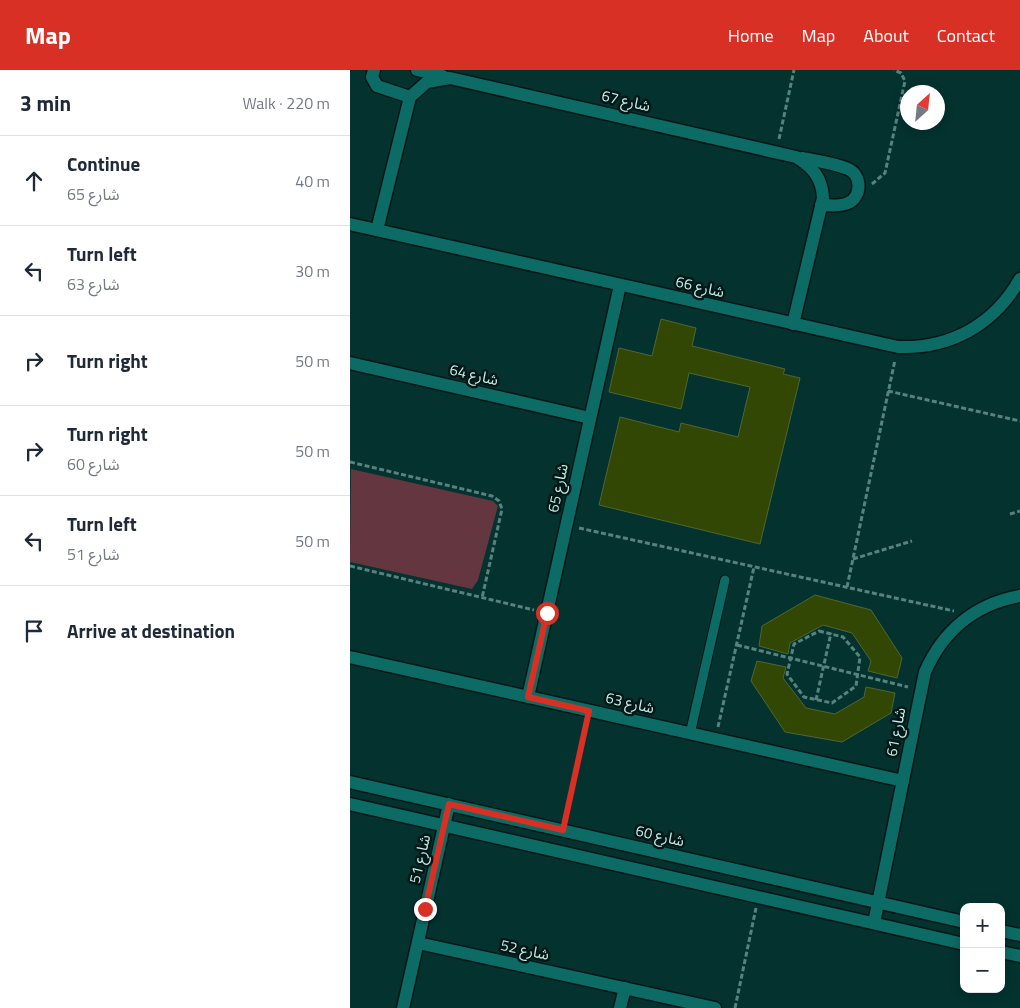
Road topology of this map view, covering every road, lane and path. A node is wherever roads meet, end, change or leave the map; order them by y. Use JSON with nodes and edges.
{"nodes":[{"id":1,"x":374,"y":70,"type":"edge"},
{"id":2,"x":417,"y":70,"type":"edge"},
{"id":3,"x":794,"y":70,"type":"edge"},
{"id":4,"x":894,"y":70,"type":"edge"},
{"id":5,"x":450,"y":78,"type":"junction"},
{"id":6,"x":410,"y":97,"type":"junction"},
{"id":7,"x":776,"y":152,"type":"junction"},
{"id":8,"x":796,"y":157,"type":"junction"},
{"id":9,"x":859,"y":185,"type":"junction"},
{"id":10,"x":821,"y":205,"type":"junction"},
{"id":11,"x":350,"y":224,"type":"edge"},
{"id":12,"x":377,"y":230,"type":"junction"},
{"id":13,"x":1020,"y":279,"type":"edge"},
{"id":14,"x":620,"y":285,"type":"junction"},
{"id":15,"x":793,"y":324,"type":"junction"},
{"id":16,"x":898,"y":347,"type":"junction"},
{"id":17,"x":350,"y":363,"type":"edge"},
{"id":18,"x":888,"y":391,"type":"junction"},
{"id":19,"x":590,"y":418,"type":"junction"},
{"id":20,"x":1020,"y":421,"type":"edge"},
{"id":21,"x":350,"y":462,"type":"edge"},
{"id":22,"x":1020,"y":511,"type":"edge"},
{"id":23,"x":1010,"y":514,"type":"dead end"},
{"id":24,"x":566,"y":525,"type":"junction"},
{"id":25,"x":912,"y":541,"type":"dead end"},
{"id":26,"x":853,"y":559,"type":"junction"},
{"id":27,"x":350,"y":566,"type":"edge"},
{"id":28,"x":754,"y":567,"type":"junction"},
{"id":29,"x":725,"y":580,"type":"dead end"},
{"id":30,"x":847,"y":587,"type":"junction"},
{"id":31,"x":1020,"y":596,"type":"edge"},
{"id":32,"x":482,"y":598,"type":"junction"},
{"id":33,"x":547,"y":613,"type":"junction"},
{"id":34,"x":971,"y":615,"type":"junction"},
{"id":35,"x":831,"y":633,"type":"junction"},
{"id":36,"x":737,"y":644,"type":"junction"},
{"id":37,"x":350,"y":657,"type":"edge"},
{"id":38,"x":791,"y":658,"type":"junction"},
{"id":39,"x":824,"y":666,"type":"junction"},
{"id":40,"x":858,"y":675,"type":"junction"},
{"id":41,"x":921,"y":690,"type":"junction"},
{"id":42,"x":528,"y":697,"type":"junction"},
{"id":43,"x":816,"y":700,"type":"junction"},
{"id":44,"x":589,"y":711,"type":"junction"},
{"id":45,"x":690,"y":734,"type":"junction"},
{"id":46,"x":716,"y":740,"type":"junction"},
{"id":47,"x":903,"y":781,"type":"junction"},
{"id":48,"x":350,"y":782,"type":"edge"},
{"id":49,"x":350,"y":804,"type":"edge"},
{"id":50,"x":449,"y":804,"type":"junction"},
{"id":51,"x":444,"y":826,"type":"junction"},
{"id":52,"x":563,"y":830,"type":"junction"},
{"id":53,"x":759,"y":897,"type":"junction"},
{"id":54,"x":878,"y":902,"type":"junction"},
{"id":55,"x":960,"y":921,"type":"edge"},
{"id":56,"x":874,"y":923,"type":"junction"},
{"id":57,"x":1005,"y":932,"type":"edge"},
{"id":58,"x":1020,"y":935,"type":"edge"},
{"id":59,"x":418,"y":943,"type":"junction"},
{"id":60,"x":960,"y":943,"type":"edge"},
{"id":61,"x":1005,"y":953,"type":"edge"},
{"id":62,"x":1020,"y":956,"type":"edge"},
{"id":63,"x":625,"y":988,"type":"junction"},
{"id":64,"x":403,"y":1008,"type":"edge"},
{"id":65,"x":620,"y":1008,"type":"edge"},
{"id":66,"x":716,"y":1008,"type":"edge"},
{"id":67,"x":735,"y":1008,"type":"edge"}],
"edges":[{"from":1,"to":6,"type":"street"},
{"from":2,"to":5,"type":"street"},
{"from":3,"to":7,"type":"path"},
{"from":4,"to":9,"type":"path"},
{"from":5,"to":6,"type":"street","name":"شارع 67"},
{"from":5,"to":7,"type":"street","name":"شارع 67"},
{"from":6,"to":12,"type":"street"},
{"from":7,"to":8,"type":"street","name":"شارع 67"},
{"from":8,"to":9,"type":"street"},
{"from":8,"to":10,"type":"street","name":"شارع 67"},
{"from":9,"to":10,"type":"street"},
{"from":10,"to":15,"type":"street","name":"شارع 67"},
{"from":11,"to":12,"type":"street","name":"شارع 66"},
{"from":12,"to":14,"type":"street","name":"شارع 66"},
{"from":13,"to":16,"type":"street","name":"شارع 66"},
{"from":14,"to":15,"type":"street","name":"شارع 66"},
{"from":14,"to":19,"type":"street","name":"شارع 65"},
{"from":15,"to":16,"type":"street","name":"شارع 66"},
{"from":16,"to":18,"type":"path"},
{"from":17,"to":19,"type":"street","name":"شارع 64"},
{"from":18,"to":20,"type":"path"},
{"from":18,"to":26,"type":"path"},
{"from":19,"to":24,"type":"street","name":"شارع 65"},
{"from":21,"to":32,"type":"path"},
{"from":22,"to":23,"type":"path"},
{"from":24,"to":28,"type":"path"},
{"from":24,"to":33,"type":"street","name":"شارع 65"},
{"from":25,"to":26,"type":"path"},
{"from":26,"to":30,"type":"path"},
{"from":27,"to":32,"type":"path"},
{"from":28,"to":30,"type":"path"},
{"from":28,"to":36,"type":"path"},
{"from":29,"to":45,"type":"lane"},
{"from":30,"to":34,"type":"path"},
{"from":31,"to":34,"type":"street","name":"شارع 61"},
{"from":32,"to":33,"type":"path"},
{"from":33,"to":42,"type":"street","name":"شارع 65"},
{"from":34,"to":41,"type":"street","name":"شارع 61"},
{"from":35,"to":38,"type":"path"},
{"from":35,"to":39,"type":"path"},
{"from":35,"to":40,"type":"path"},
{"from":36,"to":38,"type":"path"},
{"from":36,"to":46,"type":"path"},
{"from":37,"to":42,"type":"street","name":"شارع 63"},
{"from":38,"to":39,"type":"path"},
{"from":38,"to":43,"type":"path"},
{"from":39,"to":40,"type":"path"},
{"from":39,"to":43,"type":"path"},
{"from":40,"to":41,"type":"path"},
{"from":40,"to":43,"type":"path"},
{"from":41,"to":47,"type":"street","name":"شارع 61"},
{"from":42,"to":44,"type":"street","name":"شارع 63"},
{"from":44,"to":45,"type":"street","name":"شارع 63"},
{"from":44,"to":52,"type":"path"},
{"from":45,"to":46,"type":"street","name":"شارع 63"},
{"from":46,"to":47,"type":"street","name":"شارع 63"},
{"from":47,"to":54,"type":"street","name":"شارع 61"},
{"from":48,"to":50,"type":"street","name":"شارع 60"},
{"from":49,"to":51,"type":"street"},
{"from":50,"to":51,"type":"street","name":"شارع 51"},
{"from":50,"to":52,"type":"street","name":"شارع 60"},
{"from":51,"to":53,"type":"street"},
{"from":51,"to":59,"type":"street","name":"شارع 51"},
{"from":52,"to":54,"type":"street","name":"شارع 60"},
{"from":53,"to":56,"type":"street"},
{"from":53,"to":67,"type":"path"},
{"from":54,"to":55,"type":"street","name":"شارع 60"},
{"from":54,"to":56,"type":"street","name":"شارع 61"},
{"from":56,"to":60,"type":"street"},
{"from":57,"to":58,"type":"street"},
{"from":59,"to":63,"type":"street","name":"شارع 52"},
{"from":59,"to":64,"type":"street","name":"شارع 51"},
{"from":61,"to":62,"type":"street"},
{"from":63,"to":65,"type":"street"},
{"from":63,"to":66,"type":"street","name":"شارع 52"}]}
